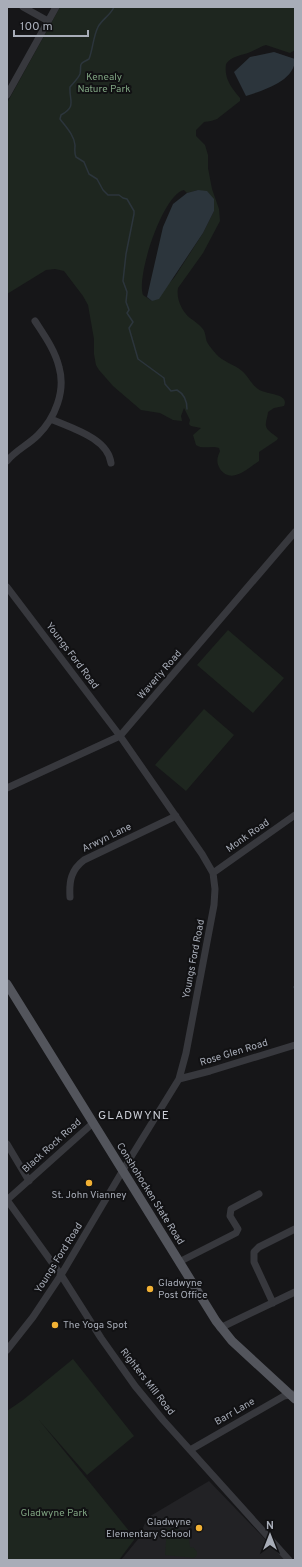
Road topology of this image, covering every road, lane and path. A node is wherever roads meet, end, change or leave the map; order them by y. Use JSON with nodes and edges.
{"nodes":[{"id":1,"x":23,"y":7,"type":"edge"},
{"id":2,"x":56,"y":7,"type":"edge"},
{"id":3,"x":48,"y":21,"type":"junction"},
{"id":4,"x":7,"y":95,"type":"edge"},
{"id":5,"x":35,"y":321,"type":"dead end"},
{"id":6,"x":51,"y":419,"type":"junction"},
{"id":7,"x":7,"y":461,"type":"edge"},
{"id":8,"x":110,"y":463,"type":"dead end"},
{"id":9,"x":295,"y":532,"type":"edge"},
{"id":10,"x":7,"y":587,"type":"edge"},
{"id":11,"x":120,"y":736,"type":"junction"},
{"id":12,"x":7,"y":788,"type":"edge"},
{"id":13,"x":295,"y":815,"type":"edge"},
{"id":14,"x":176,"y":816,"type":"junction"},
{"id":15,"x":213,"y":873,"type":"junction"},
{"id":16,"x":70,"y":897,"type":"dead end"},
{"id":17,"x":7,"y":984,"type":"edge"},
{"id":18,"x":11,"y":997,"type":"edge"},
{"id":19,"x":295,"y":1045,"type":"edge"},
{"id":20,"x":179,"y":1079,"type":"junction"},
{"id":21,"x":93,"y":1123,"type":"junction"},
{"id":22,"x":7,"y":1144,"type":"edge"},
{"id":23,"x":123,"y":1171,"type":"junction"},
{"id":24,"x":29,"y":1180,"type":"junction"},
{"id":25,"x":260,"y":1194,"type":"dead end"},
{"id":26,"x":7,"y":1200,"type":"edge"},
{"id":27,"x":295,"y":1229,"type":"edge"},
{"id":28,"x":179,"y":1262,"type":"junction"},
{"id":29,"x":61,"y":1275,"type":"junction"},
{"id":30,"x":295,"y":1292,"type":"edge"},
{"id":31,"x":273,"y":1302,"type":"junction"},
{"id":32,"x":220,"y":1328,"type":"junction"},
{"id":33,"x":7,"y":1350,"type":"edge"},
{"id":34,"x":293,"y":1396,"type":"edge"},
{"id":35,"x":190,"y":1450,"type":"junction"},
{"id":36,"x":290,"y":1560,"type":"edge"}],
"edges":[{"from":1,"to":3,"type":"street"},
{"from":2,"to":3,"type":"street"},
{"from":3,"to":4,"type":"street"},
{"from":5,"to":6,"type":"street"},
{"from":6,"to":7,"type":"street"},
{"from":6,"to":8,"type":"street"},
{"from":9,"to":11,"type":"street","name":"Waverly Road"},
{"from":10,"to":11,"type":"street","name":"Youngs Ford Road"},
{"from":11,"to":12,"type":"street","name":"Waverly Road"},
{"from":11,"to":14,"type":"street","name":"Youngs Ford Road"},
{"from":13,"to":15,"type":"street","name":"Monk Road"},
{"from":14,"to":15,"type":"street","name":"Youngs Ford Road"},
{"from":14,"to":16,"type":"street","name":"Arwyn Lane"},
{"from":15,"to":20,"type":"street","name":"Youngs Ford Road"},
{"from":17,"to":18,"type":"main road","name":"Conshohocken State Road"},
{"from":18,"to":21,"type":"main road","name":"Conshohocken State Road"},
{"from":19,"to":20,"type":"street","name":"Rose Glen Road"},
{"from":20,"to":23,"type":"street","name":"Youngs Ford Road"},
{"from":21,"to":23,"type":"main road","name":"Conshohocken State Road"},
{"from":21,"to":24,"type":"street","name":"Black Rock Road"},
{"from":22,"to":24,"type":"street"},
{"from":23,"to":28,"type":"main road","name":"Conshohocken State Road"},
{"from":23,"to":29,"type":"street","name":"Youngs Ford Road"},
{"from":24,"to":26,"type":"street","name":"Black Rock Road"},
{"from":25,"to":28,"type":"street"},
{"from":26,"to":29,"type":"street","name":"Righters Mill Road"},
{"from":27,"to":31,"type":"street"},
{"from":28,"to":32,"type":"main road","name":"Conshohocken State Road"},
{"from":29,"to":33,"type":"street","name":"Youngs Ford Road"},
{"from":29,"to":35,"type":"street","name":"Righters Mill Road"},
{"from":30,"to":31,"type":"street"},
{"from":31,"to":32,"type":"street"},
{"from":32,"to":34,"type":"main road","name":"Conshohocken State Road"},
{"from":34,"to":35,"type":"street","name":"Barr Lane"},
{"from":35,"to":36,"type":"street","name":"Righters Mill Road"}]}
